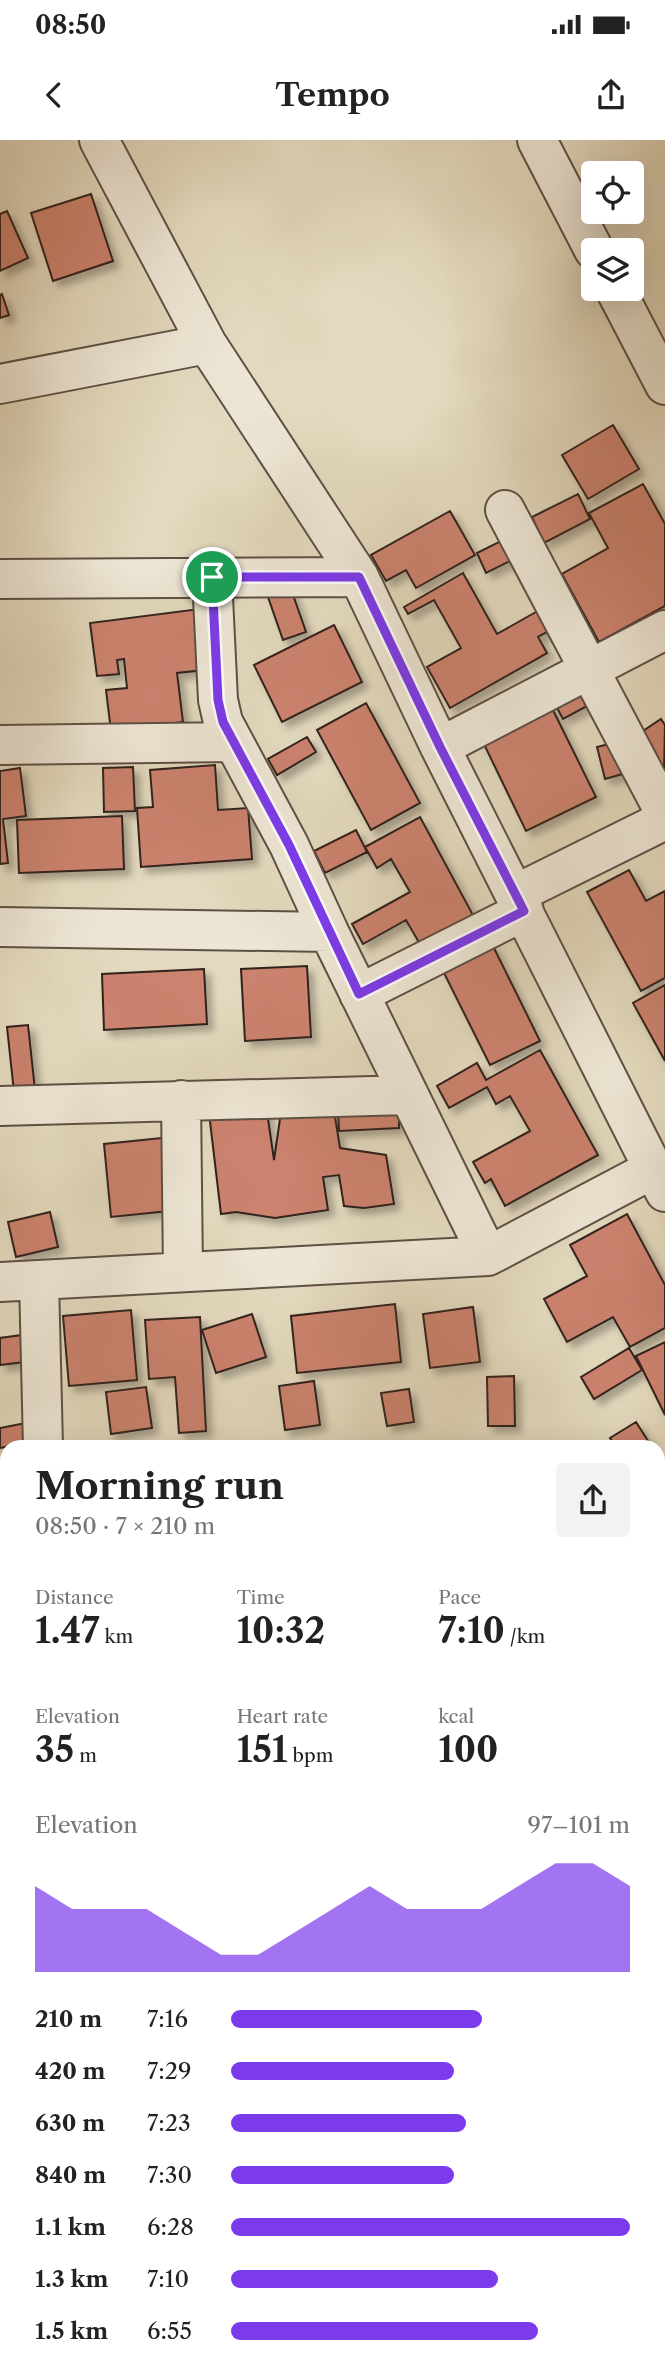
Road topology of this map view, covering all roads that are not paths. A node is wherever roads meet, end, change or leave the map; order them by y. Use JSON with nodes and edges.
{"nodes":[{"id":1,"x":99,"y":140,"type":"edge"},
{"id":2,"x":543,"y":143,"type":"edge"},
{"id":3,"x":588,"y":238,"type":"edge"},
{"id":4,"x":621,"y":301,"type":"edge"},
{"id":5,"x":207,"y":344,"type":"junction"},
{"id":6,"x":0,"y":384,"type":"edge"},
{"id":7,"x":665,"y":385,"type":"edge"},
{"id":8,"x":505,"y":510,"type":"dead end"},
{"id":9,"x":212,"y":577,"type":"junction"},
{"id":10,"x":359,"y":577,"type":"junction"},
{"id":11,"x":0,"y":579,"type":"edge"},
{"id":12,"x":665,"y":630,"type":"edge"},
{"id":13,"x":589,"y":670,"type":"junction"},
{"id":14,"x":233,"y":742,"type":"junction"},
{"id":15,"x":0,"y":745,"type":"edge"},
{"id":16,"x":440,"y":747,"type":"junction"},
{"id":17,"x":665,"y":813,"type":"edge"},
{"id":18,"x":665,"y":820,"type":"edge"},
{"id":19,"x":520,"y":903,"type":"junction"},
{"id":20,"x":0,"y":927,"type":"edge"},
{"id":21,"x":329,"y":932,"type":"junction"},
{"id":22,"x":359,"y":994,"type":"junction"},
{"id":23,"x":408,"y":1095,"type":"junction"},
{"id":24,"x":180,"y":1100,"type":"junction"},
{"id":25,"x":0,"y":1106,"type":"edge"},
{"id":26,"x":659,"y":1181,"type":"edge"},
{"id":27,"x":488,"y":1256,"type":"junction"},
{"id":28,"x":183,"y":1272,"type":"junction"},
{"id":29,"x":39,"y":1280,"type":"junction"},
{"id":30,"x":0,"y":1282,"type":"edge"},
{"id":31,"x":43,"y":1440,"type":"edge"}],
"edges":[{"from":1,"to":5,"type":"street"},
{"from":2,"to":3,"type":"street"},
{"from":4,"to":7,"type":"street"},
{"from":5,"to":6,"type":"street"},
{"from":5,"to":10,"type":"street"},
{"from":8,"to":13,"type":"street"},
{"from":9,"to":10,"type":"street"},
{"from":9,"to":11,"type":"street"},
{"from":9,"to":14,"type":"street"},
{"from":10,"to":16,"type":"street"},
{"from":12,"to":13,"type":"street"},
{"from":13,"to":16,"type":"street"},
{"from":13,"to":17,"type":"street"},
{"from":14,"to":15,"type":"street"},
{"from":14,"to":21,"type":"street"},
{"from":16,"to":19,"type":"street"},
{"from":18,"to":19,"type":"street"},
{"from":19,"to":22,"type":"street"},
{"from":19,"to":26,"type":"street"},
{"from":20,"to":21,"type":"street"},
{"from":21,"to":22,"type":"street"},
{"from":22,"to":23,"type":"street"},
{"from":23,"to":24,"type":"street"},
{"from":23,"to":27,"type":"street"},
{"from":24,"to":25,"type":"street"},
{"from":24,"to":28,"type":"street"},
{"from":26,"to":27,"type":"street"},
{"from":27,"to":28,"type":"street"},
{"from":28,"to":29,"type":"street"},
{"from":29,"to":30,"type":"street"},
{"from":29,"to":31,"type":"street"}]}
